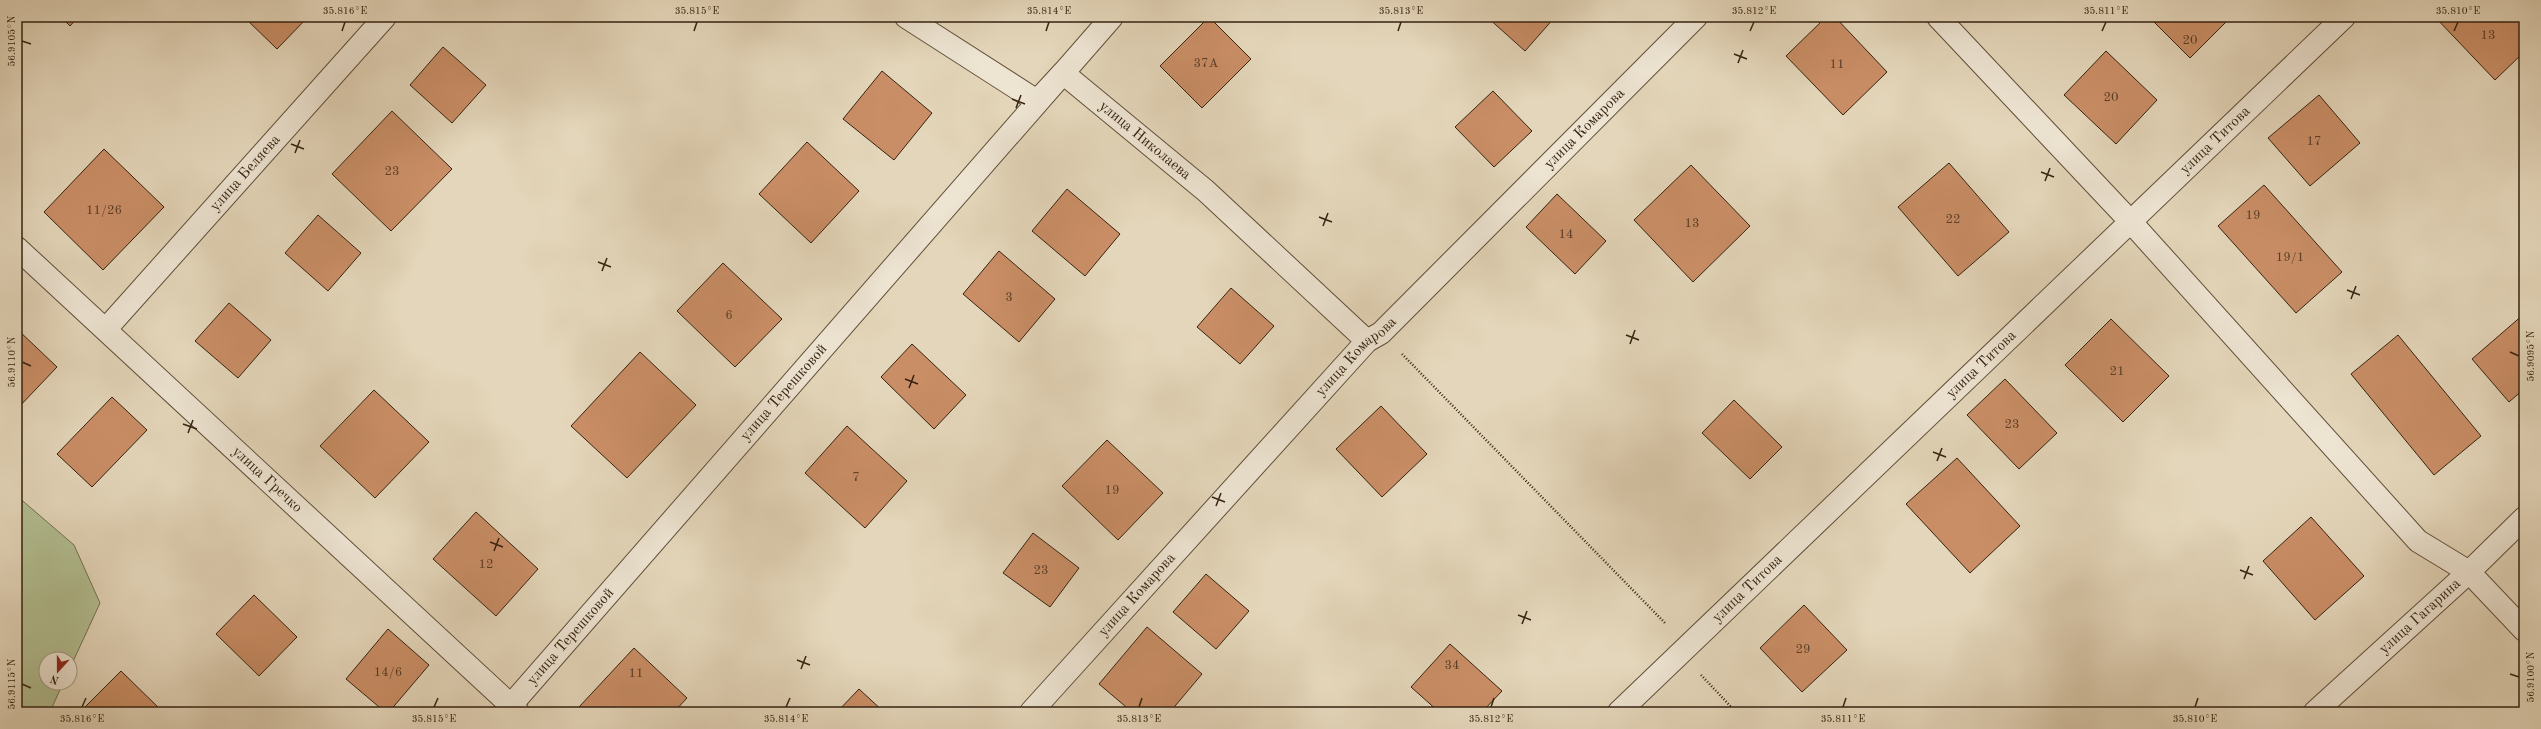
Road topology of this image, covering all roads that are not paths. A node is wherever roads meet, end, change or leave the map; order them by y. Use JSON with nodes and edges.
{"nodes":[{"id":1,"x":385,"y":17,"type":"edge"},
{"id":2,"x":906,"y":17,"type":"edge"},
{"id":3,"x":1112,"y":17,"type":"edge"},
{"id":4,"x":1696,"y":17,"type":"edge"},
{"id":5,"x":1938,"y":17,"type":"edge"},
{"id":6,"x":2344,"y":17,"type":"edge"},
{"id":7,"x":1063,"y":73,"type":"junction"},
{"id":8,"x":1038,"y":101,"type":"junction"},
{"id":9,"x":2130,"y":221,"type":"junction"},
{"id":10,"x":17,"y":248,"type":"edge"},
{"id":11,"x":106,"y":329,"type":"junction"},
{"id":12,"x":1374,"y":336,"type":"junction"},
{"id":13,"x":2524,"y":518,"type":"edge"},
{"id":14,"x":2469,"y":572,"type":"junction"},
{"id":15,"x":2524,"y":630,"type":"edge"},
{"id":16,"x":511,"y":710,"type":"edge"},
{"id":17,"x":1031,"y":712,"type":"edge"},
{"id":18,"x":1619,"y":712,"type":"edge"},
{"id":19,"x":2315,"y":712,"type":"edge"}],
"edges":[{"from":1,"to":11,"type":"street","name":"улица Беляева"},
{"from":2,"to":8,"type":"street"},
{"from":3,"to":7,"type":"street"},
{"from":4,"to":12,"type":"street","name":"улица Комарова"},
{"from":5,"to":9,"type":"street"},
{"from":6,"to":9,"type":"street","name":"улица Титова"},
{"from":7,"to":8,"type":"street"},
{"from":7,"to":12,"type":"street","name":"улица Николаева"},
{"from":8,"to":16,"type":"street","name":"улица Терешковой"},
{"from":9,"to":14,"type":"street"},
{"from":9,"to":18,"type":"street","name":"улица Титова"},
{"from":10,"to":11,"type":"street","name":"улица Гречко"},
{"from":11,"to":16,"type":"street","name":"улица Гречко"},
{"from":12,"to":17,"type":"street","name":"улица Комарова"},
{"from":13,"to":14,"type":"street","name":"улица Гагарина"},
{"from":14,"to":15,"type":"street"},
{"from":14,"to":19,"type":"street","name":"улица Гагарина"}]}
